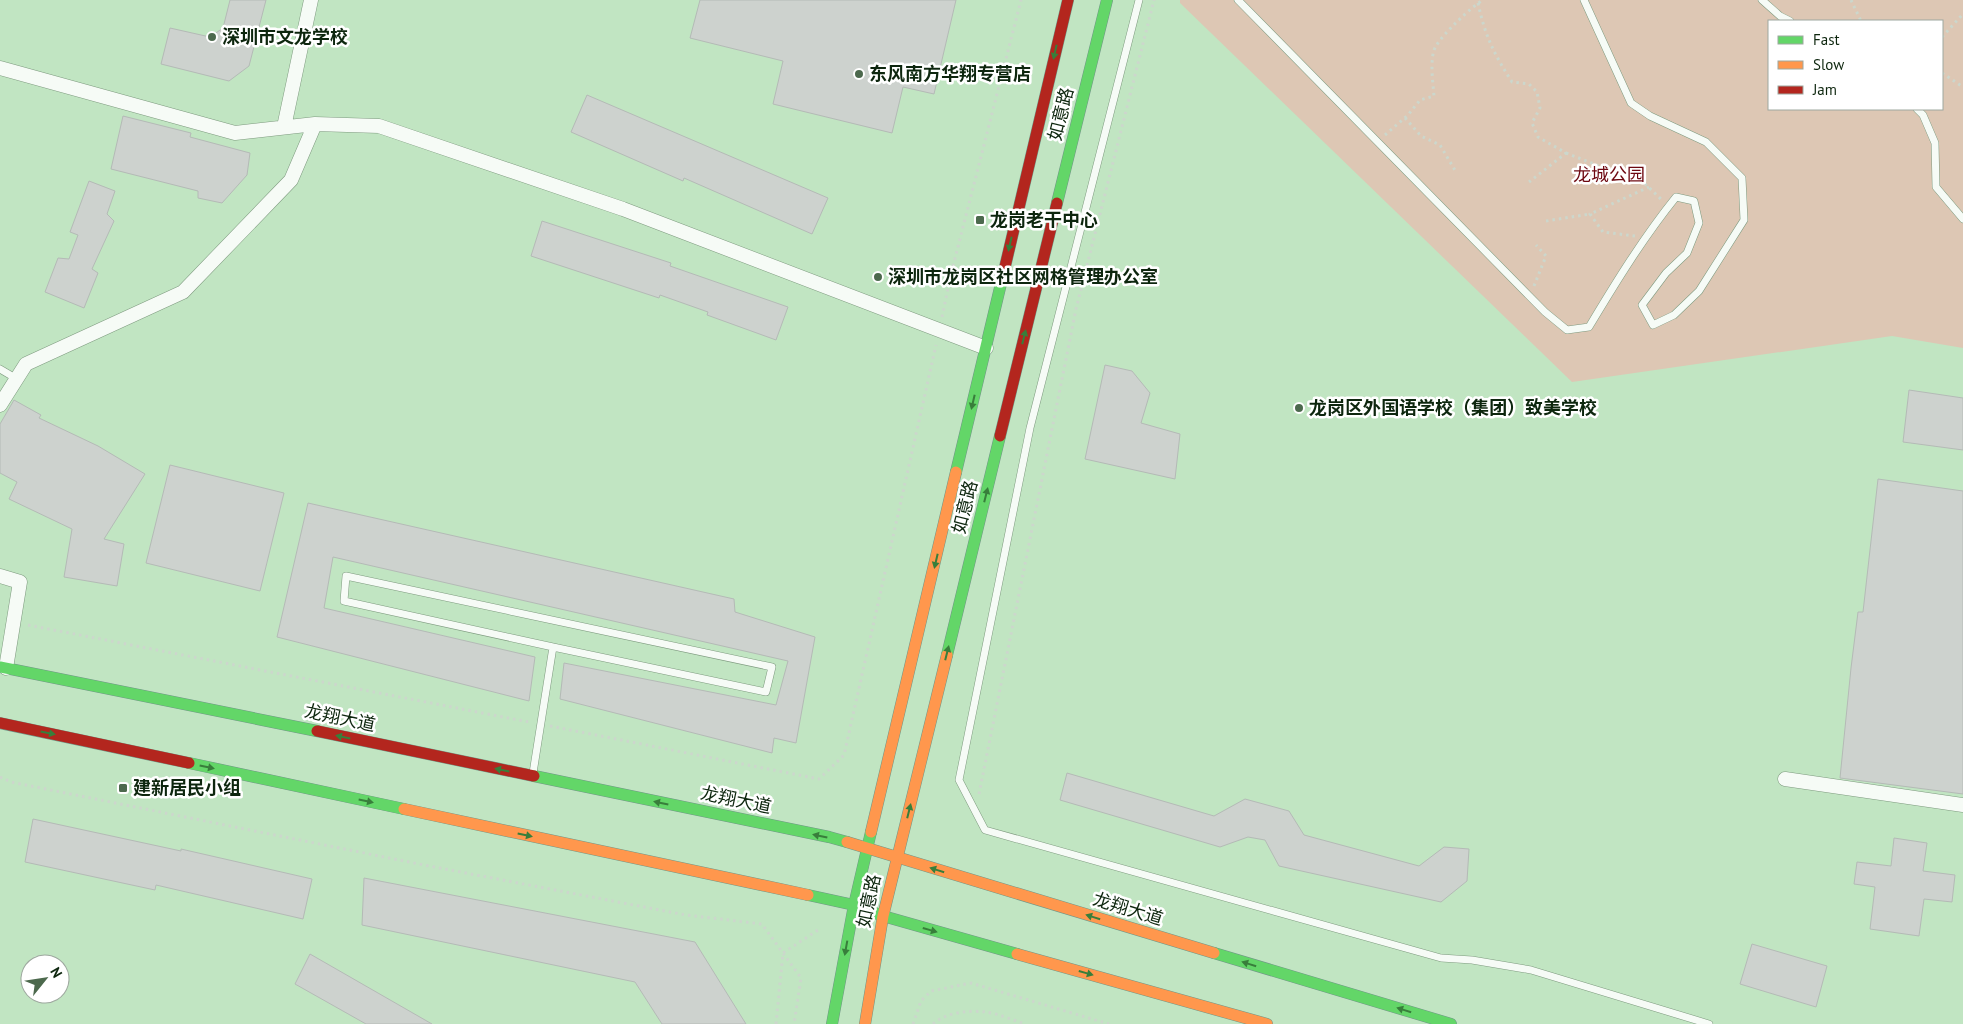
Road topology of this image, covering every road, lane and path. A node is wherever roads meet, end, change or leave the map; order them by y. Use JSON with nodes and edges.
{"nodes":[{"id":1,"x":311,"y":0,"type":"edge"},
{"id":2,"x":1021,"y":0,"type":"edge"},
{"id":3,"x":1068,"y":0,"type":"edge"},
{"id":4,"x":1107,"y":0,"type":"edge"},
{"id":5,"x":1138,"y":0,"type":"edge"},
{"id":6,"x":1154,"y":0,"type":"edge"},
{"id":7,"x":1238,"y":0,"type":"edge"},
{"id":8,"x":1483,"y":0,"type":"edge"},
{"id":9,"x":1584,"y":0,"type":"edge"},
{"id":10,"x":1762,"y":0,"type":"edge"},
{"id":11,"x":1851,"y":0,"type":"edge"},
{"id":12,"x":1478,"y":3,"type":"junction"},
{"id":13,"x":1963,"y":14,"type":"edge"},
{"id":14,"x":1788,"y":20,"type":"edge"},
{"id":15,"x":1860,"y":20,"type":"edge"},
{"id":16,"x":1943,"y":36,"type":"edge"},
{"id":17,"x":0,"y":68,"type":"edge"},
{"id":18,"x":1943,"y":74,"type":"edge"},
{"id":19,"x":1963,"y":87,"type":"edge"},
{"id":20,"x":1918,"y":110,"type":"edge"},
{"id":21,"x":1406,"y":118,"type":"junction"},
{"id":22,"x":315,"y":124,"type":"junction"},
{"id":23,"x":284,"y":127,"type":"junction"},
{"id":24,"x":1378,"y":129,"type":"dead end"},
{"id":25,"x":1566,"y":153,"type":"junction"},
{"id":26,"x":1456,"y":172,"type":"dead end"},
{"id":27,"x":1529,"y":182,"type":"dead end"},
{"id":28,"x":1649,"y":187,"type":"junction"},
{"id":29,"x":1664,"y":212,"type":"junction"},
{"id":30,"x":1590,"y":214,"type":"junction"},
{"id":31,"x":1963,"y":219,"type":"edge"},
{"id":32,"x":1546,"y":221,"type":"dead end"},
{"id":33,"x":1645,"y":238,"type":"junction"},
{"id":34,"x":1536,"y":245,"type":"dead end"},
{"id":35,"x":1530,"y":296,"type":"junction"},
{"id":36,"x":939,"y":331,"type":"junction"},
{"id":37,"x":986,"y":348,"type":"junction"},
{"id":38,"x":0,"y":369,"type":"edge"},
{"id":39,"x":17,"y":379,"type":"junction"},
{"id":40,"x":0,"y":406,"type":"edge"},
{"id":41,"x":0,"y":576,"type":"edge"},
{"id":42,"x":13,"y":622,"type":"junction"},
{"id":43,"x":552,"y":647,"type":"junction"},
{"id":44,"x":3,"y":668,"type":"edge"},
{"id":45,"x":0,"y":724,"type":"edge"},
{"id":46,"x":540,"y":724,"type":"junction"},
{"id":47,"x":532,"y":776,"type":"junction"},
{"id":48,"x":0,"y":777,"type":"edge"},
{"id":49,"x":1785,"y":779,"type":"dead end"},
{"id":50,"x":1963,"y":804,"type":"edge"},
{"id":51,"x":976,"y":812,"type":"junction"},
{"id":52,"x":867,"y":849,"type":"junction"},
{"id":53,"x":897,"y":858,"type":"junction"},
{"id":54,"x":854,"y":905,"type":"junction"},
{"id":55,"x":883,"y":916,"type":"junction"},
{"id":56,"x":818,"y":930,"type":"dead end"},
{"id":57,"x":776,"y":1024,"type":"edge"},
{"id":58,"x":794,"y":1024,"type":"edge"},
{"id":59,"x":832,"y":1024,"type":"edge"},
{"id":60,"x":866,"y":1024,"type":"edge"},
{"id":61,"x":913,"y":1024,"type":"edge"},
{"id":62,"x":933,"y":1024,"type":"edge"},
{"id":63,"x":1025,"y":1024,"type":"edge"},
{"id":64,"x":1109,"y":1024,"type":"edge"},
{"id":65,"x":1267,"y":1024,"type":"edge"},
{"id":66,"x":1451,"y":1024,"type":"edge"},
{"id":67,"x":1709,"y":1024,"type":"edge"}],
"edges":[{"from":1,"to":23,"type":"street"},
{"from":2,"to":36,"type":"path"},
{"from":3,"to":37,"type":"main road","name":"如意路","one_way":true},
{"from":53,"to":4,"type":"main road","name":"如意路","one_way":true},
{"from":5,"to":51,"type":"lane"},
{"from":6,"to":51,"type":"path"},
{"from":7,"to":35,"type":"lane"},
{"from":8,"to":12,"type":"path"},
{"from":9,"to":29,"type":"lane"},
{"from":10,"to":14,"type":"lane"},
{"from":11,"to":15,"type":"path"},
{"from":12,"to":21,"type":"path"},
{"from":12,"to":25,"type":"path"},
{"from":13,"to":16,"type":"path"},
{"from":17,"to":23,"type":"street"},
{"from":18,"to":19,"type":"path"},
{"from":20,"to":31,"type":"lane"},
{"from":21,"to":24,"type":"path"},
{"from":21,"to":26,"type":"path"},
{"from":22,"to":23,"type":"street"},
{"from":22,"to":36,"type":"street"},
{"from":22,"to":39,"type":"street"},
{"from":25,"to":27,"type":"path"},
{"from":25,"to":28,"type":"path"},
{"from":28,"to":29,"type":"path"},
{"from":28,"to":30,"type":"path"},
{"from":29,"to":33,"type":"lane"},
{"from":30,"to":32,"type":"path"},
{"from":30,"to":33,"type":"path"},
{"from":33,"to":35,"type":"lane"},
{"from":34,"to":35,"type":"path"},
{"from":36,"to":37,"type":"street"},
{"from":36,"to":46,"type":"path"},
{"from":37,"to":52,"type":"main road","name":"如意路","one_way":true},
{"from":38,"to":39,"type":"lane"},
{"from":39,"to":40,"type":"street"},
{"from":41,"to":42,"type":"street"},
{"from":42,"to":44,"type":"street"},
{"from":42,"to":46,"type":"path"},
{"from":43,"to":43,"type":"lane"},
{"from":43,"to":46,"type":"lane"},
{"from":47,"to":44,"type":"main road","name":"龙翔大道","one_way":true},
{"from":45,"to":54,"type":"main road","one_way":true},
{"from":46,"to":47,"type":"lane"},
{"from":52,"to":47,"type":"main road","name":"龙翔大道","one_way":true},
{"from":48,"to":58,"type":"path"},
{"from":49,"to":50,"type":"street"},
{"from":51,"to":67,"type":"lane"},
{"from":52,"to":53,"type":"main road","name":"龙翔大道"},
{"from":52,"to":54,"type":"main road","name":"如意路"},
{"from":53,"to":55,"type":"main road","name":"如意路"},
{"from":66,"to":53,"type":"main road","name":"龙翔大道","one_way":true},
{"from":54,"to":55,"type":"main road"},
{"from":54,"to":59,"type":"main road","name":"如意路","one_way":true},
{"from":55,"to":60,"type":"main road","name":"如意路"},
{"from":55,"to":65,"type":"main road","one_way":true},
{"from":56,"to":57,"type":"path"},
{"from":61,"to":64,"type":"path"},
{"from":62,"to":63,"type":"path"}]}
